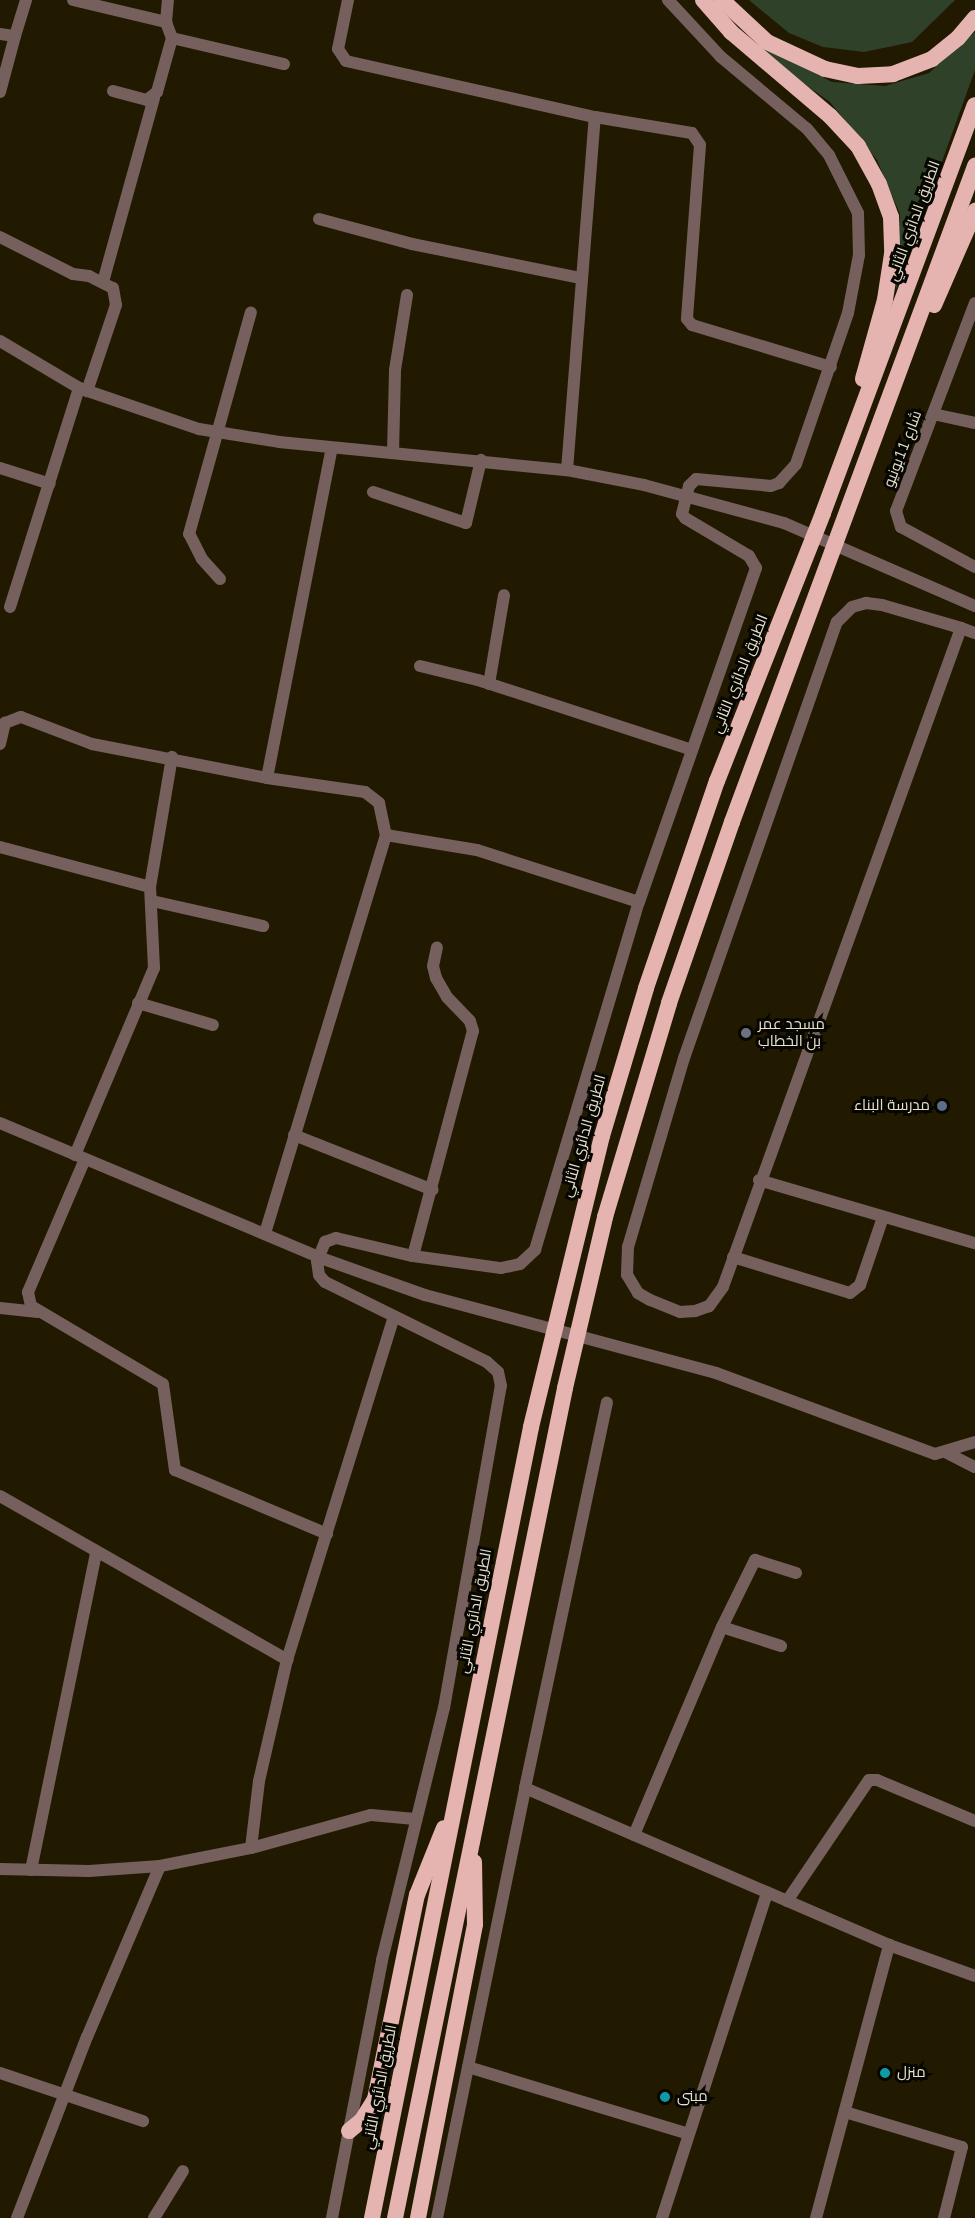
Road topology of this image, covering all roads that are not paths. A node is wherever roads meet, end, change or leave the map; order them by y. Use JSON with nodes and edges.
{"nodes":[{"id":1,"x":26,"y":0,"type":"edge"},
{"id":2,"x":73,"y":0,"type":"edge"},
{"id":3,"x":168,"y":0,"type":"edge"},
{"id":4,"x":348,"y":0,"type":"edge"},
{"id":5,"x":669,"y":0,"type":"edge"},
{"id":6,"x":703,"y":0,"type":"edge"},
{"id":7,"x":722,"y":0,"type":"edge"},
{"id":8,"x":975,"y":18,"type":"edge"},
{"id":9,"x":166,"y":22,"type":"junction"},
{"id":10,"x":0,"y":33,"type":"edge"},
{"id":11,"x":15,"y":36,"type":"junction"},
{"id":12,"x":172,"y":38,"type":"junction"},
{"id":13,"x":284,"y":64,"type":"dead end"},
{"id":14,"x":113,"y":91,"type":"dead end"},
{"id":15,"x":0,"y":92,"type":"edge"},
{"id":16,"x":154,"y":98,"type":"junction"},
{"id":17,"x":975,"y":105,"type":"edge"},
{"id":18,"x":595,"y":117,"type":"junction"},
{"id":19,"x":975,"y":166,"type":"edge"},
{"id":20,"x":975,"y":212,"type":"edge"},
{"id":21,"x":318,"y":219,"type":"dead end"},
{"id":22,"x":0,"y":237,"type":"edge"},
{"id":23,"x":580,"y":278,"type":"junction"},
{"id":24,"x":103,"y":282,"type":"junction"},
{"id":25,"x":407,"y":295,"type":"dead end"},
{"id":26,"x":975,"y":303,"type":"edge"},
{"id":27,"x":251,"y":312,"type":"dead end"},
{"id":28,"x":0,"y":341,"type":"edge"},
{"id":29,"x":831,"y":367,"type":"junction"},
{"id":30,"x":83,"y":390,"type":"junction"},
{"id":31,"x":933,"y":414,"type":"junction"},
{"id":32,"x":975,"y":423,"type":"edge"},
{"id":33,"x":878,"y":425,"type":"junction"},
{"id":34,"x":219,"y":432,"type":"junction"},
{"id":35,"x":332,"y":448,"type":"junction"},
{"id":36,"x":393,"y":453,"type":"junction"},
{"id":37,"x":481,"y":460,"type":"junction"},
{"id":38,"x":0,"y":468,"type":"edge"},
{"id":39,"x":567,"y":470,"type":"junction"},
{"id":40,"x":50,"y":484,"type":"junction"},
{"id":41,"x":373,"y":492,"type":"dead end"},
{"id":42,"x":685,"y":498,"type":"junction"},
{"id":43,"x":823,"y":513,"type":"junction"},
{"id":44,"x":975,"y":567,"type":"edge"},
{"id":45,"x":220,"y":579,"type":"dead end"},
{"id":46,"x":504,"y":595,"type":"dead end"},
{"id":47,"x":975,"y":606,"type":"edge"},
{"id":48,"x":10,"y":607,"type":"dead end"},
{"id":49,"x":961,"y":628,"type":"junction"},
{"id":50,"x":975,"y":633,"type":"edge"},
{"id":51,"x":420,"y":666,"type":"dead end"},
{"id":52,"x":489,"y":684,"type":"junction"},
{"id":53,"x":0,"y":744,"type":"edge"},
{"id":54,"x":692,"y":750,"type":"junction"},
{"id":55,"x":172,"y":757,"type":"junction"},
{"id":56,"x":267,"y":778,"type":"junction"},
{"id":57,"x":386,"y":835,"type":"junction"},
{"id":58,"x":0,"y":847,"type":"edge"},
{"id":59,"x":150,"y":887,"type":"junction"},
{"id":60,"x":152,"y":901,"type":"junction"},
{"id":61,"x":639,"y":902,"type":"junction"},
{"id":62,"x":263,"y":926,"type":"dead end"},
{"id":63,"x":437,"y":947,"type":"dead end"},
{"id":64,"x":138,"y":1003,"type":"junction"},
{"id":65,"x":213,"y":1025,"type":"dead end"},
{"id":66,"x":0,"y":1123,"type":"edge"},
{"id":67,"x":294,"y":1135,"type":"junction"},
{"id":68,"x":80,"y":1157,"type":"junction"},
{"id":69,"x":759,"y":1180,"type":"junction"},
{"id":70,"x":433,"y":1190,"type":"junction"},
{"id":71,"x":883,"y":1217,"type":"junction"},
{"id":72,"x":265,"y":1234,"type":"junction"},
{"id":73,"x":975,"y":1243,"type":"edge"},
{"id":74,"x":413,"y":1256,"type":"junction"},
{"id":75,"x":318,"y":1257,"type":"junction"},
{"id":76,"x":734,"y":1257,"type":"junction"},
{"id":77,"x":0,"y":1308,"type":"edge"},
{"id":78,"x":38,"y":1312,"type":"junction"},
{"id":79,"x":394,"y":1316,"type":"junction"},
{"id":80,"x":607,"y":1403,"type":"dead end"},
{"id":81,"x":975,"y":1442,"type":"edge"},
{"id":82,"x":947,"y":1453,"type":"junction"},
{"id":83,"x":975,"y":1467,"type":"edge"},
{"id":84,"x":0,"y":1496,"type":"edge"},
{"id":85,"x":327,"y":1534,"type":"junction"},
{"id":86,"x":96,"y":1553,"type":"junction"},
{"id":87,"x":796,"y":1573,"type":"dead end"},
{"id":88,"x":722,"y":1627,"type":"junction"},
{"id":89,"x":781,"y":1646,"type":"dead end"},
{"id":90,"x":287,"y":1660,"type":"junction"},
{"id":91,"x":525,"y":1788,"type":"junction"},
{"id":92,"x":454,"y":1812,"type":"junction"},
{"id":93,"x":415,"y":1819,"type":"junction"},
{"id":94,"x":975,"y":1821,"type":"edge"},
{"id":95,"x":634,"y":1835,"type":"junction"},
{"id":96,"x":251,"y":1848,"type":"junction"},
{"id":97,"x":472,"y":1850,"type":"junction"},
{"id":98,"x":160,"y":1866,"type":"junction"},
{"id":99,"x":0,"y":1869,"type":"edge"},
{"id":100,"x":31,"y":1870,"type":"junction"},
{"id":101,"x":767,"y":1893,"type":"junction"},
{"id":102,"x":787,"y":1901,"type":"junction"},
{"id":103,"x":889,"y":1945,"type":"junction"},
{"id":104,"x":975,"y":1976,"type":"edge"},
{"id":105,"x":468,"y":2067,"type":"junction"},
{"id":106,"x":0,"y":2073,"type":"edge"},
{"id":107,"x":64,"y":2094,"type":"junction"},
{"id":108,"x":845,"y":2112,"type":"junction"},
{"id":109,"x":142,"y":2121,"type":"dead end"},
{"id":110,"x":349,"y":2131,"type":"junction"},
{"id":111,"x":688,"y":2134,"type":"junction"},
{"id":112,"x":962,"y":2146,"type":"junction"},
{"id":113,"x":975,"y":2150,"type":"edge"},
{"id":114,"x":183,"y":2171,"type":"dead end"},
{"id":115,"x":17,"y":2218,"type":"edge"},
{"id":116,"x":154,"y":2218,"type":"edge"},
{"id":117,"x":332,"y":2218,"type":"edge"},
{"id":118,"x":372,"y":2218,"type":"edge"},
{"id":119,"x":395,"y":2218,"type":"edge"},
{"id":120,"x":418,"y":2218,"type":"edge"},
{"id":121,"x":436,"y":2218,"type":"edge"},
{"id":122,"x":662,"y":2218,"type":"edge"},
{"id":123,"x":816,"y":2218,"type":"edge"},
{"id":124,"x":944,"y":2218,"type":"edge"}],
"edges":[{"from":1,"to":11,"type":"street"},
{"from":2,"to":9,"type":"street"},
{"from":3,"to":9,"type":"street"},
{"from":4,"to":18,"type":"street"},
{"from":5,"to":29,"type":"street"},
{"from":6,"to":43,"type":"highway"},
{"from":7,"to":8,"type":"highway"},
{"from":9,"to":12,"type":"street"},
{"from":10,"to":11,"type":"street"},
{"from":11,"to":15,"type":"street"},
{"from":12,"to":13,"type":"street"},
{"from":12,"to":16,"type":"street"},
{"from":14,"to":16,"type":"street"},
{"from":16,"to":24,"type":"street"},
{"from":17,"to":43,"type":"highway","name":"الطريق الدائري الثاني"},
{"from":18,"to":23,"type":"street"},
{"from":18,"to":29,"type":"street"},
{"from":19,"to":33,"type":"highway"},
{"from":20,"to":33,"type":"highway"},
{"from":21,"to":23,"type":"street"},
{"from":22,"to":24,"type":"street"},
{"from":23,"to":39,"type":"street"},
{"from":24,"to":30,"type":"street"},
{"from":25,"to":36,"type":"street"},
{"from":26,"to":31,"type":"street","name":"شارع 11يونيو"},
{"from":27,"to":34,"type":"street"},
{"from":28,"to":30,"type":"street"},
{"from":29,"to":42,"type":"street"},
{"from":30,"to":34,"type":"street"},
{"from":30,"to":40,"type":"street"},
{"from":31,"to":32,"type":"street"},
{"from":31,"to":44,"type":"street","name":"شارع 11يونيو"},
{"from":33,"to":97,"type":"highway"},
{"from":34,"to":35,"type":"street"},
{"from":34,"to":45,"type":"street"},
{"from":35,"to":36,"type":"street"},
{"from":35,"to":56,"type":"street"},
{"from":36,"to":37,"type":"street"},
{"from":37,"to":39,"type":"street"},
{"from":37,"to":41,"type":"street"},
{"from":38,"to":40,"type":"street"},
{"from":39,"to":42,"type":"street"},
{"from":40,"to":48,"type":"street"},
{"from":42,"to":47,"type":"street"},
{"from":42,"to":54,"type":"street"},
{"from":43,"to":92,"type":"highway","name":"الطريق الدائري الثاني"},
{"from":46,"to":52,"type":"street"},
{"from":49,"to":50,"type":"street"},
{"from":49,"to":69,"type":"street"},
{"from":49,"to":76,"type":"street"},
{"from":51,"to":52,"type":"street"},
{"from":52,"to":54,"type":"street"},
{"from":53,"to":55,"type":"street"},
{"from":54,"to":61,"type":"street"},
{"from":55,"to":56,"type":"street"},
{"from":55,"to":59,"type":"street"},
{"from":56,"to":57,"type":"street"},
{"from":57,"to":61,"type":"street"},
{"from":57,"to":67,"type":"street"},
{"from":58,"to":59,"type":"street"},
{"from":59,"to":60,"type":"street"},
{"from":60,"to":62,"type":"street"},
{"from":60,"to":64,"type":"street"},
{"from":61,"to":74,"type":"street"},
{"from":63,"to":70,"type":"street"},
{"from":64,"to":65,"type":"street"},
{"from":64,"to":68,"type":"street"},
{"from":66,"to":68,"type":"street"},
{"from":67,"to":70,"type":"street"},
{"from":67,"to":72,"type":"street"},
{"from":68,"to":72,"type":"street"},
{"from":68,"to":78,"type":"street"},
{"from":69,"to":71,"type":"street"},
{"from":69,"to":76,"type":"street"},
{"from":70,"to":74,"type":"street"},
{"from":71,"to":73,"type":"street"},
{"from":71,"to":76,"type":"street"},
{"from":72,"to":75,"type":"street"},
{"from":74,"to":75,"type":"street"},
{"from":75,"to":79,"type":"street"},
{"from":75,"to":82,"type":"street"},
{"from":77,"to":78,"type":"street"},
{"from":78,"to":85,"type":"street"},
{"from":79,"to":85,"type":"street"},
{"from":79,"to":93,"type":"street"},
{"from":80,"to":91,"type":"street"},
{"from":81,"to":82,"type":"street"},
{"from":82,"to":83,"type":"street"},
{"from":84,"to":86,"type":"street"},
{"from":85,"to":90,"type":"street"},
{"from":86,"to":90,"type":"street"},
{"from":86,"to":100,"type":"street"},
{"from":87,"to":88,"type":"street"},
{"from":88,"to":89,"type":"street"},
{"from":88,"to":95,"type":"street"},
{"from":90,"to":96,"type":"street"},
{"from":91,"to":95,"type":"street"},
{"from":91,"to":105,"type":"street"},
{"from":92,"to":110,"type":"highway"},
{"from":92,"to":118,"type":"highway","name":"الطريق الدائري الثاني"},
{"from":93,"to":96,"type":"street"},
{"from":93,"to":110,"type":"street"},
{"from":94,"to":102,"type":"street"},
{"from":95,"to":101,"type":"street"},
{"from":96,"to":98,"type":"street"},
{"from":97,"to":119,"type":"highway"},
{"from":97,"to":120,"type":"highway"},
{"from":98,"to":100,"type":"street"},
{"from":98,"to":107,"type":"street"},
{"from":99,"to":100,"type":"street"},
{"from":101,"to":102,"type":"street"},
{"from":101,"to":111,"type":"street"},
{"from":102,"to":103,"type":"street"},
{"from":103,"to":104,"type":"street"},
{"from":103,"to":108,"type":"street"},
{"from":105,"to":111,"type":"street"},
{"from":105,"to":121,"type":"street"},
{"from":106,"to":107,"type":"street"},
{"from":107,"to":109,"type":"street"},
{"from":107,"to":115,"type":"street"},
{"from":108,"to":112,"type":"street"},
{"from":108,"to":123,"type":"street"},
{"from":110,"to":117,"type":"street"},
{"from":111,"to":122,"type":"street"},
{"from":112,"to":113,"type":"street"},
{"from":112,"to":124,"type":"street"},
{"from":114,"to":116,"type":"street"}]}
